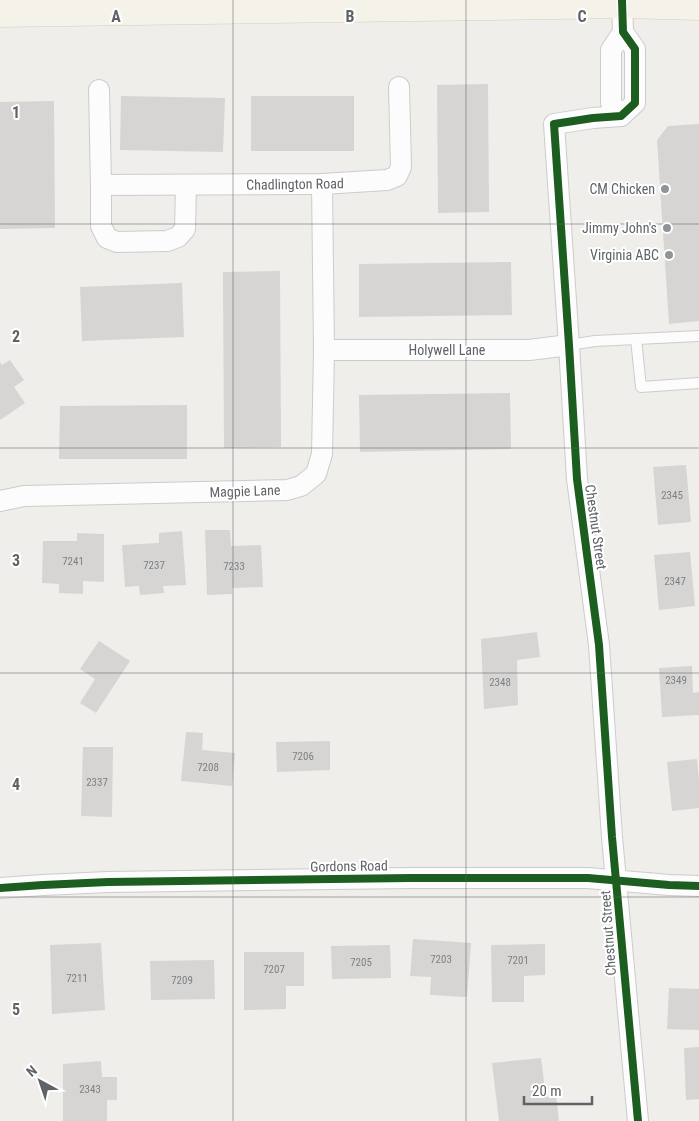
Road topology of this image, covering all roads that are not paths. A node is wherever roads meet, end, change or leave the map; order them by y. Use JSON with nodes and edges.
{"nodes":[{"id":1,"x":622,"y":2,"type":"edge"},
{"id":2,"x":102,"y":6,"type":"edge"},
{"id":3,"x":699,"y":6,"type":"edge"},
{"id":4,"x":0,"y":13,"type":"edge"},
{"id":5,"x":399,"y":87,"type":"dead end"},
{"id":6,"x":99,"y":90,"type":"dead end"},
{"id":7,"x":322,"y":184,"type":"junction"},
{"id":8,"x":101,"y":185,"type":"junction"},
{"id":9,"x":186,"y":185,"type":"junction"},
{"id":10,"x":699,"y":336,"type":"edge"},
{"id":11,"x":636,"y":339,"type":"junction"},
{"id":12,"x":569,"y":345,"type":"junction"},
{"id":13,"x":324,"y":350,"type":"junction"},
{"id":14,"x":699,"y":383,"type":"edge"},
{"id":15,"x":0,"y":501,"type":"edge"},
{"id":16,"x":617,"y":881,"type":"junction"},
{"id":17,"x":699,"y":886,"type":"edge"},
{"id":18,"x":0,"y":888,"type":"edge"},
{"id":19,"x":638,"y":1121,"type":"edge"}],
"edges":[{"from":1,"to":2,"type":"main road"},
{"from":1,"to":3,"type":"main road"},
{"from":1,"to":12,"type":"street","name":"Chestnut Street"},
{"from":2,"to":4,"type":"main road"},
{"from":5,"to":7,"type":"street","name":"Chadlington Road"},
{"from":6,"to":8,"type":"street"},
{"from":7,"to":9,"type":"street","name":"Chadlington Road"},
{"from":7,"to":13,"type":"street","name":"Magpie Lane"},
{"from":8,"to":9,"type":"street","name":"Chadlington Road"},
{"from":8,"to":9,"type":"street"},
{"from":10,"to":11,"type":"lane"},
{"from":11,"to":12,"type":"lane"},
{"from":11,"to":14,"type":"lane"},
{"from":12,"to":13,"type":"street","name":"Holywell Lane"},
{"from":12,"to":16,"type":"street","name":"Chestnut Street"},
{"from":13,"to":15,"type":"street","name":"Magpie Lane"},
{"from":16,"to":17,"type":"street","name":"Gordons Road"},
{"from":16,"to":18,"type":"street","name":"Gordons Road"},
{"from":16,"to":19,"type":"street","name":"Chestnut Street"}]}
